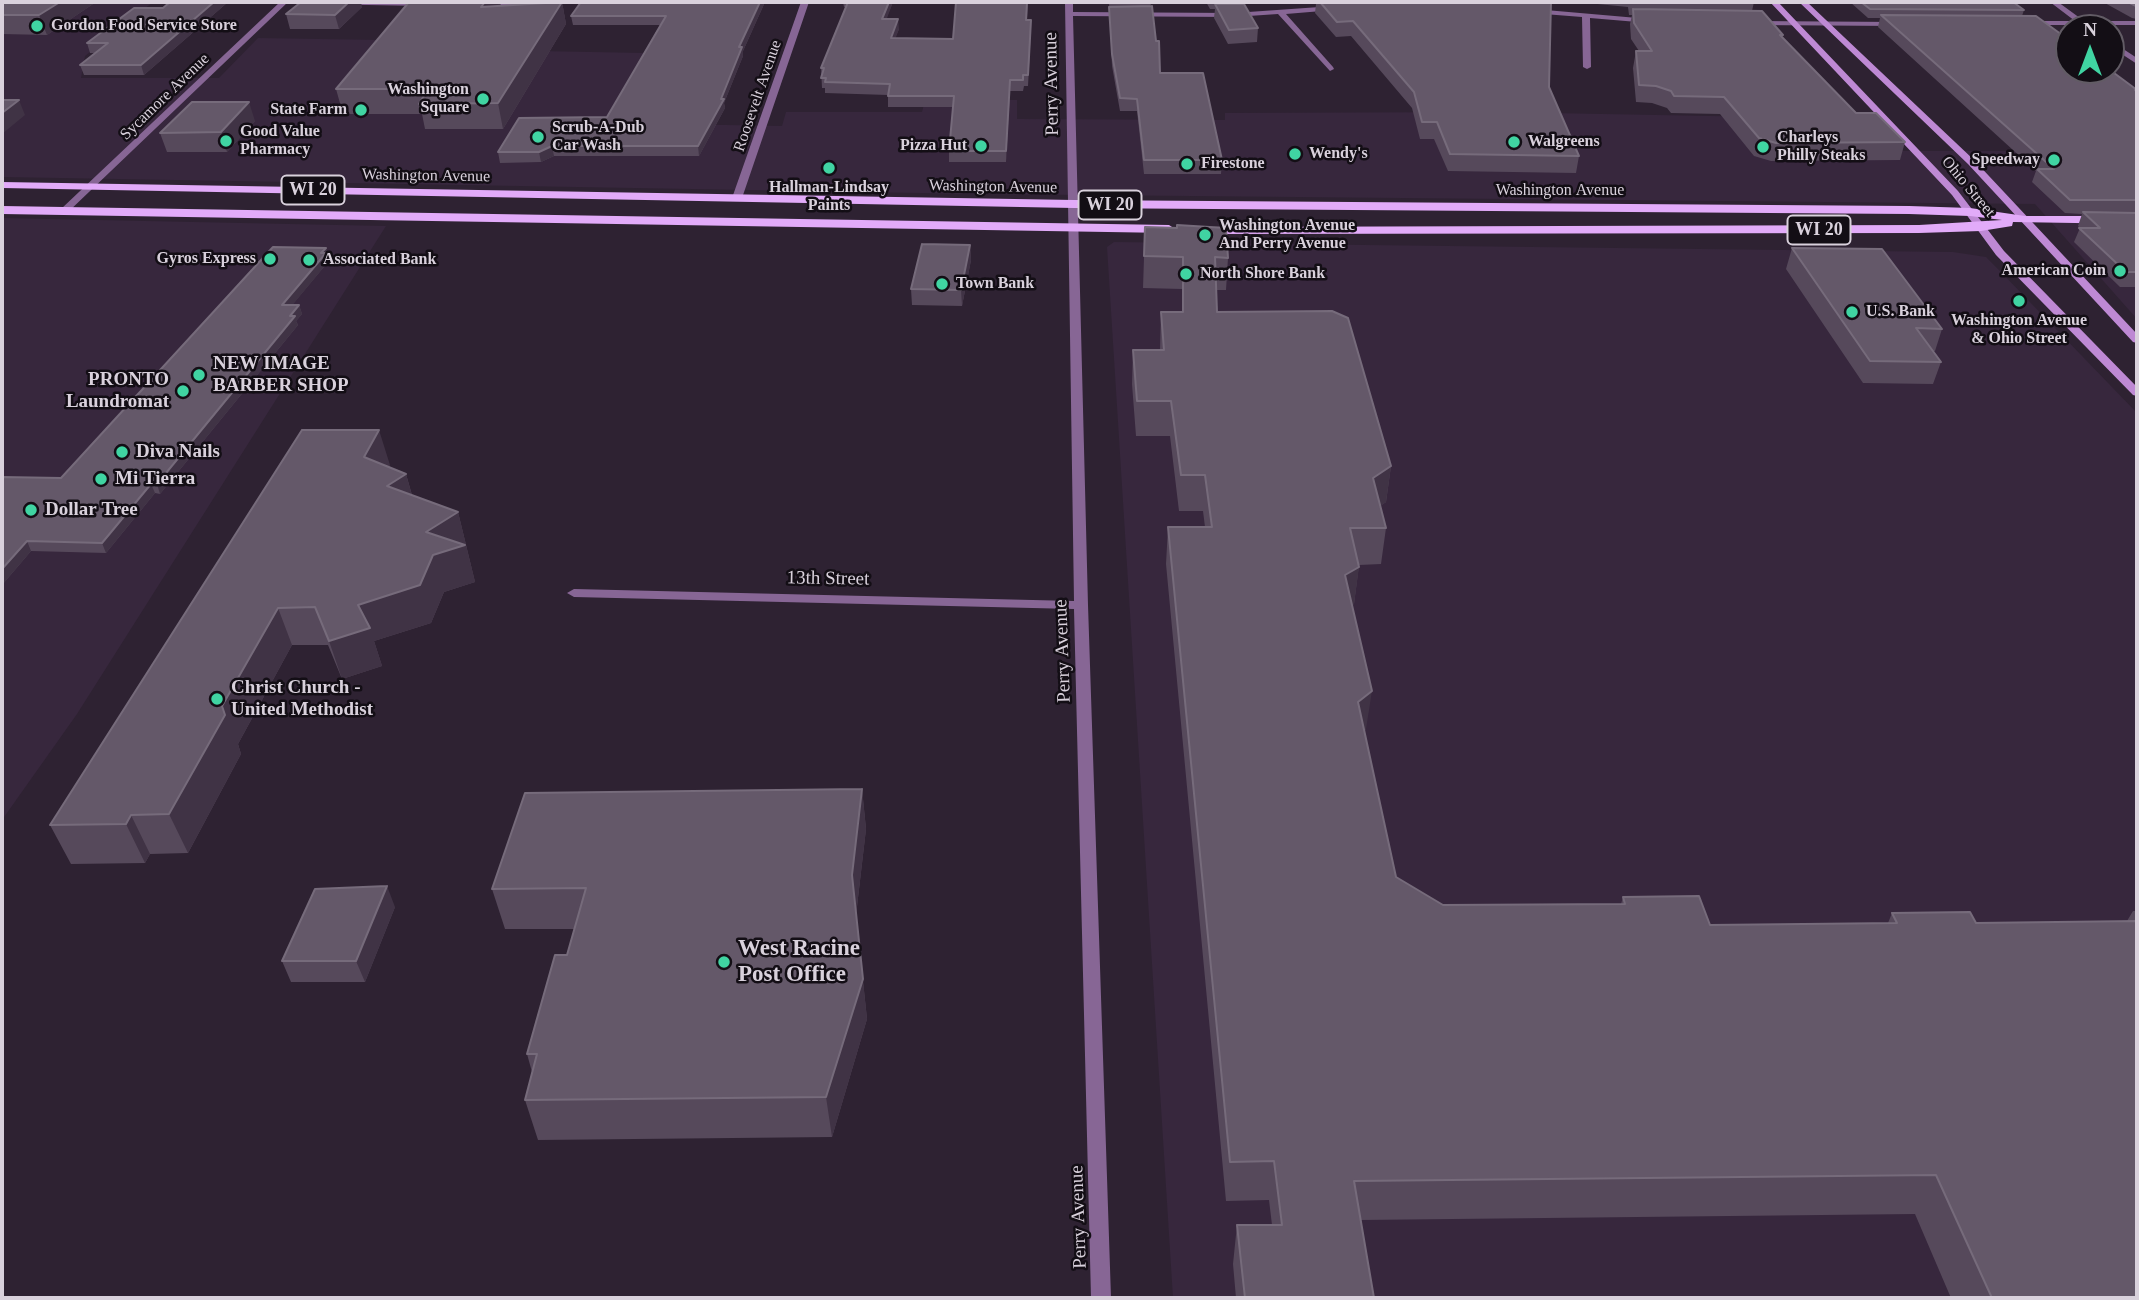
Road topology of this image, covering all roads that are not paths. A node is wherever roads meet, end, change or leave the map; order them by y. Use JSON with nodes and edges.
{"nodes":[{"id":1,"x":284,"y":2,"type":"edge"},
{"id":2,"x":309,"y":2,"type":"edge"},
{"id":3,"x":805,"y":2,"type":"edge"},
{"id":4,"x":1774,"y":2,"type":"edge"},
{"id":5,"x":1803,"y":2,"type":"edge"},
{"id":6,"x":2054,"y":2,"type":"edge"},
{"id":7,"x":442,"y":4,"type":"edge"},
{"id":8,"x":468,"y":4,"type":"edge"},
{"id":9,"x":549,"y":4,"type":"edge"},
{"id":10,"x":1345,"y":7,"type":"edge"},
{"id":11,"x":1069,"y":8,"type":"edge"},
{"id":12,"x":1524,"y":9,"type":"edge"},
{"id":13,"x":1281,"y":13,"type":"junction"},
{"id":14,"x":2071,"y":14,"type":"edge"},
{"id":15,"x":1587,"y":17,"type":"junction"},
{"id":16,"x":1656,"y":21,"type":"edge"},
{"id":17,"x":1741,"y":23,"type":"edge"},
{"id":18,"x":1796,"y":23,"type":"junction"},
{"id":19,"x":1903,"y":23,"type":"edge"},
{"id":20,"x":2025,"y":23,"type":"edge"},
{"id":21,"x":1826,"y":24,"type":"junction"},
{"id":22,"x":2055,"y":24,"type":"edge"},
{"id":23,"x":1587,"y":67,"type":"dead end"},
{"id":24,"x":1330,"y":69,"type":"dead end"},
{"id":25,"x":2,"y":185,"type":"edge"},
{"id":26,"x":92,"y":187,"type":"junction"},
{"id":27,"x":737,"y":198,"type":"junction"},
{"id":28,"x":1074,"y":205,"type":"junction"},
{"id":29,"x":1342,"y":207,"type":"junction"},
{"id":30,"x":1554,"y":207,"type":"junction"},
{"id":31,"x":1686,"y":207,"type":"junction"},
{"id":32,"x":2,"y":210,"type":"edge"},
{"id":33,"x":64,"y":211,"type":"junction"},
{"id":34,"x":1970,"y":212,"type":"junction"},
{"id":35,"x":2025,"y":220,"type":"junction"},
{"id":36,"x":2137,"y":220,"type":"edge"},
{"id":37,"x":809,"y":222,"type":"junction"},
{"id":38,"x":1981,"y":227,"type":"junction"},
{"id":39,"x":1072,"y":228,"type":"junction"},
{"id":40,"x":1183,"y":229,"type":"edge"},
{"id":41,"x":1197,"y":230,"type":"edge"},
{"id":42,"x":1333,"y":230,"type":"junction"},
{"id":43,"x":1493,"y":230,"type":"junction"},
{"id":44,"x":2137,"y":340,"type":"edge"},
{"id":45,"x":2137,"y":393,"type":"edge"},
{"id":46,"x":574,"y":593,"type":"dead end"},
{"id":47,"x":1081,"y":605,"type":"junction"},
{"id":48,"x":1101,"y":1298,"type":"edge"}],
"edges":[{"from":1,"to":26,"type":"street","name":"Sycamore Avenue"},
{"from":2,"to":7,"type":"street"},
{"from":3,"to":27,"type":"street","name":"Roosevelt Avenue"},
{"from":4,"to":18,"type":"street","name":"Ohio Street"},
{"from":5,"to":21,"type":"street","name":"Ohio Street"},
{"from":6,"to":14,"type":"street"},
{"from":8,"to":9,"type":"street"},
{"from":10,"to":13,"type":"street"},
{"from":11,"to":13,"type":"street"},
{"from":11,"to":28,"type":"street","name":"Perry Avenue"},
{"from":12,"to":15,"type":"street"},
{"from":13,"to":24,"type":"street"},
{"from":15,"to":16,"type":"street"},
{"from":15,"to":23,"type":"street"},
{"from":17,"to":18,"type":"street"},
{"from":18,"to":21,"type":"street"},
{"from":18,"to":34,"type":"street","name":"Ohio Street"},
{"from":19,"to":21,"type":"street"},
{"from":20,"to":22,"type":"street"},
{"from":21,"to":35,"type":"street","name":"Ohio Street"},
{"from":25,"to":26,"type":"main road","name":"Washington Avenue","number":"WI 20"},
{"from":26,"to":27,"type":"main road","name":"Washington Avenue","number":"WI 20"},
{"from":26,"to":33,"type":"street","name":"Sycamore Avenue"},
{"from":27,"to":28,"type":"main road","name":"Washington Avenue","number":"WI 20"},
{"from":28,"to":29,"type":"main road","name":"Washington Avenue","number":"WI 20"},
{"from":28,"to":37,"type":"main road"},
{"from":28,"to":39,"type":"street","name":"Perry Avenue"},
{"from":29,"to":30,"type":"main road","name":"Washington Avenue","number":"WI 20"},
{"from":29,"to":39,"type":"main road"},
{"from":30,"to":31,"type":"main road","name":"Washington Avenue","number":"WI 20"},
{"from":30,"to":42,"type":"main road"},
{"from":31,"to":34,"type":"main road","name":"Washington Avenue","number":"WI 20"},
{"from":31,"to":43,"type":"main road"},
{"from":32,"to":33,"type":"main road","number":"WI 20"},
{"from":33,"to":37,"type":"main road","number":"WI 20"},
{"from":34,"to":35,"type":"main road","name":"Washington Avenue","number":"WI 20"},
{"from":34,"to":38,"type":"street","name":"Ohio Street"},
{"from":35,"to":36,"type":"main road","name":"Washington Avenue","number":"WI 20"},
{"from":35,"to":38,"type":"main road","name":"Washington Avenue","number":"WI 20"},
{"from":35,"to":44,"type":"street","name":"Ohio Street"},
{"from":37,"to":39,"type":"main road","number":"WI 20"},
{"from":38,"to":43,"type":"main road","name":"Washington Avenue","number":"WI 20"},
{"from":38,"to":45,"type":"street","name":"Ohio Street"},
{"from":39,"to":40,"type":"main road","number":"WI 20"},
{"from":39,"to":47,"type":"street","name":"Perry Avenue"},
{"from":41,"to":42,"type":"main road","name":"Washington Avenue","number":"WI 20"},
{"from":42,"to":43,"type":"main road","name":"Washington Avenue","number":"WI 20"},
{"from":46,"to":47,"type":"street","name":"13th Street"},
{"from":47,"to":48,"type":"street","name":"Perry Avenue"}]}
